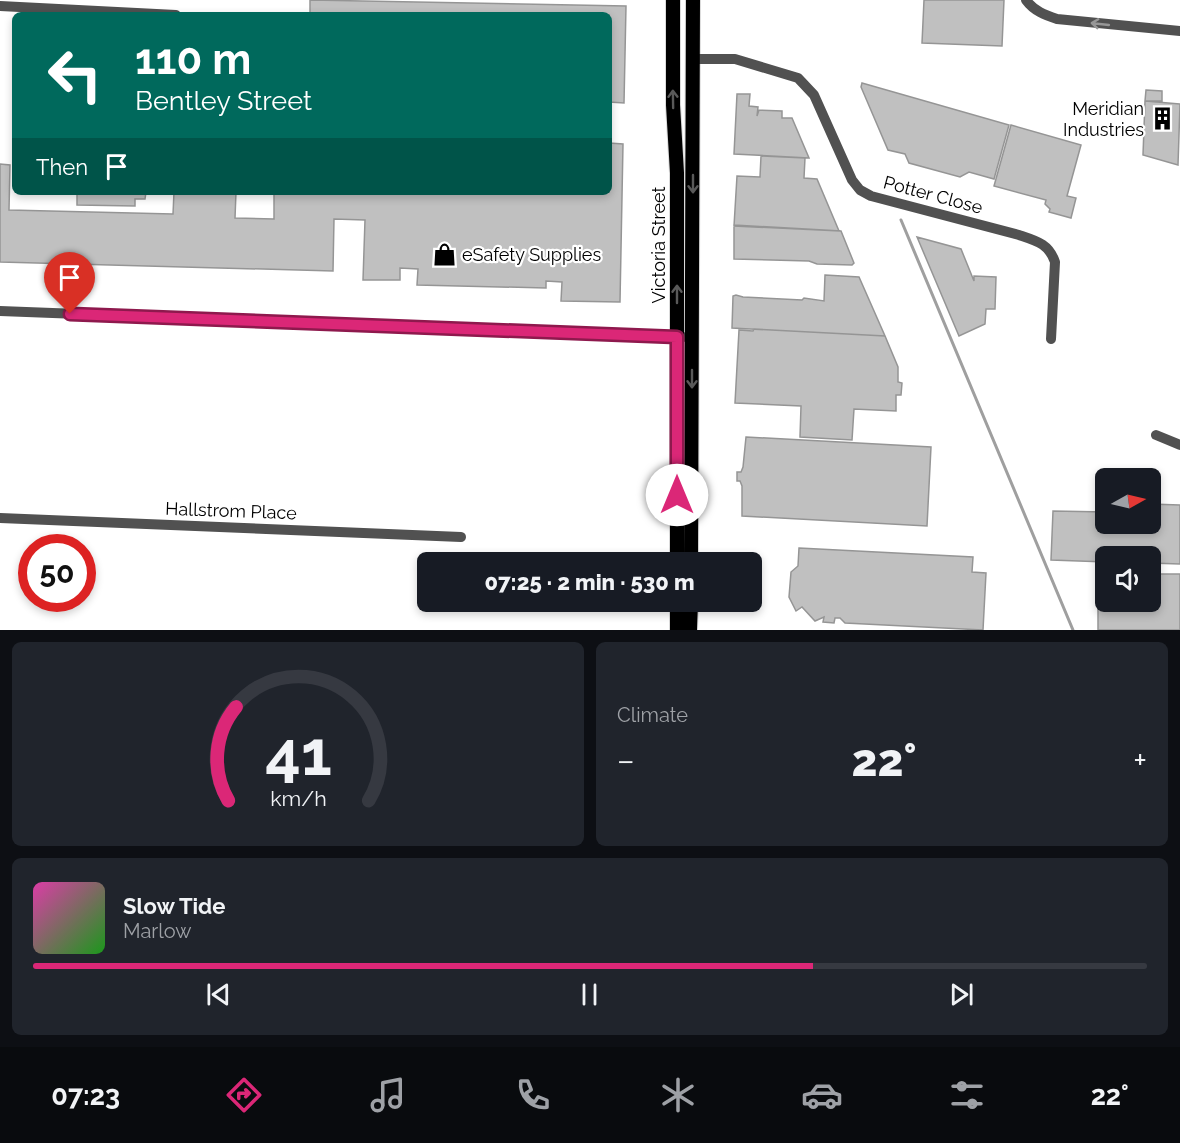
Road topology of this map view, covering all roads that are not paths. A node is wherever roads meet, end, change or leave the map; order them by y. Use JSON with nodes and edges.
{"nodes":[{"id":1,"x":673,"y":0,"type":"edge"},
{"id":2,"x":693,"y":0,"type":"edge"},
{"id":3,"x":1026,"y":0,"type":"edge"},
{"id":4,"x":0,"y":6,"type":"edge"},
{"id":5,"x":117,"y":12,"type":"edge"},
{"id":6,"x":1180,"y":31,"type":"edge"},
{"id":7,"x":693,"y":59,"type":"junction"},
{"id":8,"x":0,"y":311,"type":"edge"},
{"id":9,"x":677,"y":337,"type":"junction"},
{"id":10,"x":692,"y":337,"type":"junction"},
{"id":11,"x":1051,"y":339,"type":"dead end"},
{"id":12,"x":1156,"y":435,"type":"dead end"},
{"id":13,"x":1180,"y":445,"type":"edge"},
{"id":14,"x":0,"y":518,"type":"edge"},
{"id":15,"x":461,"y":537,"type":"dead end"},
{"id":16,"x":677,"y":552,"type":"edge"},
{"id":17,"x":691,"y":552,"type":"edge"},
{"id":18,"x":677,"y":612,"type":"edge"},
{"id":19,"x":691,"y":612,"type":"edge"},
{"id":20,"x":677,"y":630,"type":"edge"},
{"id":21,"x":690,"y":630,"type":"edge"}],
"edges":[{"from":9,"to":1,"type":"main road","name":"Victoria Street","one_way":true},
{"from":2,"to":7,"type":"main road","name":"Victoria Street"},
{"from":6,"to":3,"type":"street","one_way":true},
{"from":4,"to":5,"type":"street"},
{"from":7,"to":10,"type":"main road","name":"Victoria Street","one_way":true},
{"from":7,"to":11,"type":"street","name":"Potter Close"},
{"from":8,"to":9,"type":"street"},
{"from":9,"to":10,"type":"street"},
{"from":9,"to":16,"type":"main road","name":"Victoria Street"},
{"from":10,"to":17,"type":"main road","name":"Victoria Street","one_way":true},
{"from":12,"to":13,"type":"street"},
{"from":14,"to":15,"type":"street","name":"Hallstrom Place"},
{"from":18,"to":20,"type":"main road"},
{"from":19,"to":21,"type":"main road"}]}
